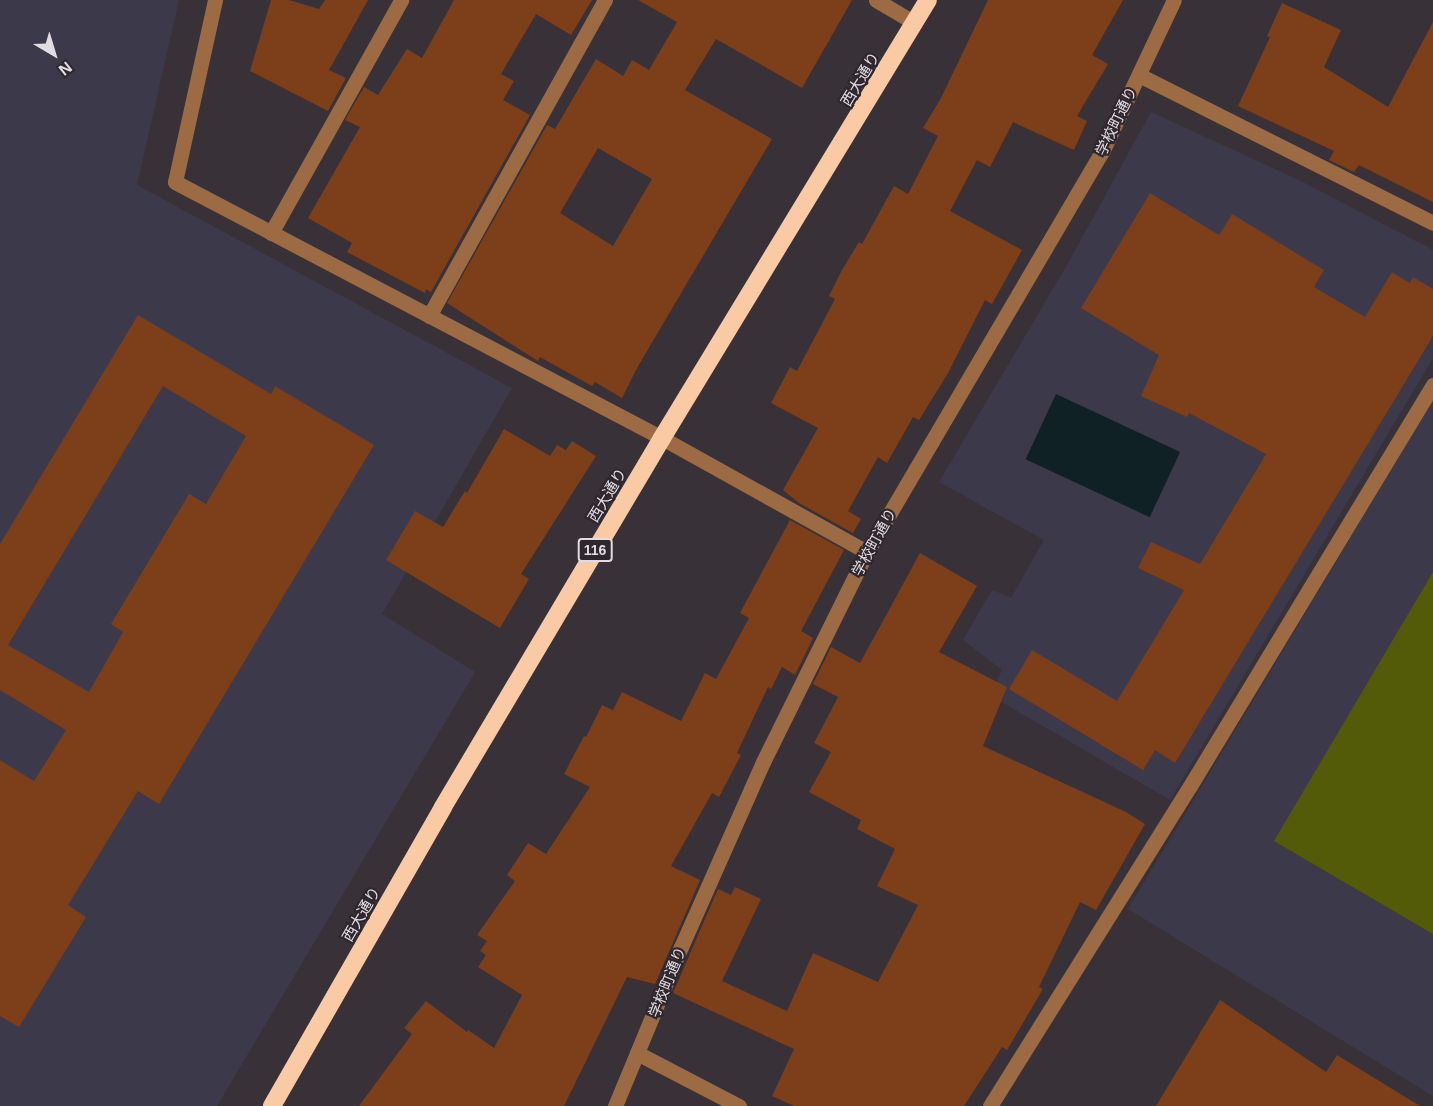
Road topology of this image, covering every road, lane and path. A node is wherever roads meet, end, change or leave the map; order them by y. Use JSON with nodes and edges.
{"nodes":[{"id":1,"x":214,"y":0,"type":"edge"},
{"id":2,"x":401,"y":0,"type":"edge"},
{"id":3,"x":605,"y":0,"type":"edge"},
{"id":4,"x":876,"y":0,"type":"edge"},
{"id":5,"x":928,"y":0,"type":"edge"},
{"id":6,"x":1174,"y":0,"type":"edge"},
{"id":7,"x":915,"y":23,"type":"junction"},
{"id":8,"x":1138,"y":75,"type":"junction"},
{"id":9,"x":1433,"y":223,"type":"edge"},
{"id":10,"x":271,"y":233,"type":"junction"},
{"id":11,"x":429,"y":316,"type":"junction"},
{"id":12,"x":1433,"y":385,"type":"edge"},
{"id":13,"x":662,"y":438,"type":"junction"},
{"id":14,"x":867,"y":552,"type":"junction"},
{"id":15,"x":638,"y":1053,"type":"junction"},
{"id":16,"x":272,"y":1106,"type":"edge"},
{"id":17,"x":615,"y":1106,"type":"edge"},
{"id":18,"x":739,"y":1106,"type":"edge"},
{"id":19,"x":990,"y":1106,"type":"edge"}],
"edges":[{"from":1,"to":10,"type":"street"},
{"from":2,"to":10,"type":"street"},
{"from":3,"to":11,"type":"street"},
{"from":4,"to":7,"type":"street"},
{"from":5,"to":7,"type":"highway","name":"西大通り","number":"116"},
{"from":6,"to":8,"type":"street","name":"学校町通り"},
{"from":7,"to":13,"type":"highway","name":"西大通り","number":"116"},
{"from":8,"to":9,"type":"street"},
{"from":8,"to":14,"type":"street","name":"学校町通り"},
{"from":10,"to":11,"type":"street"},
{"from":11,"to":13,"type":"street"},
{"from":12,"to":19,"type":"street"},
{"from":13,"to":14,"type":"street"},
{"from":13,"to":16,"type":"highway","name":"西大通り","number":"116"},
{"from":14,"to":15,"type":"street","name":"学校町通り"},
{"from":15,"to":17,"type":"street","name":"学校町通り"},
{"from":15,"to":18,"type":"street"}]}
